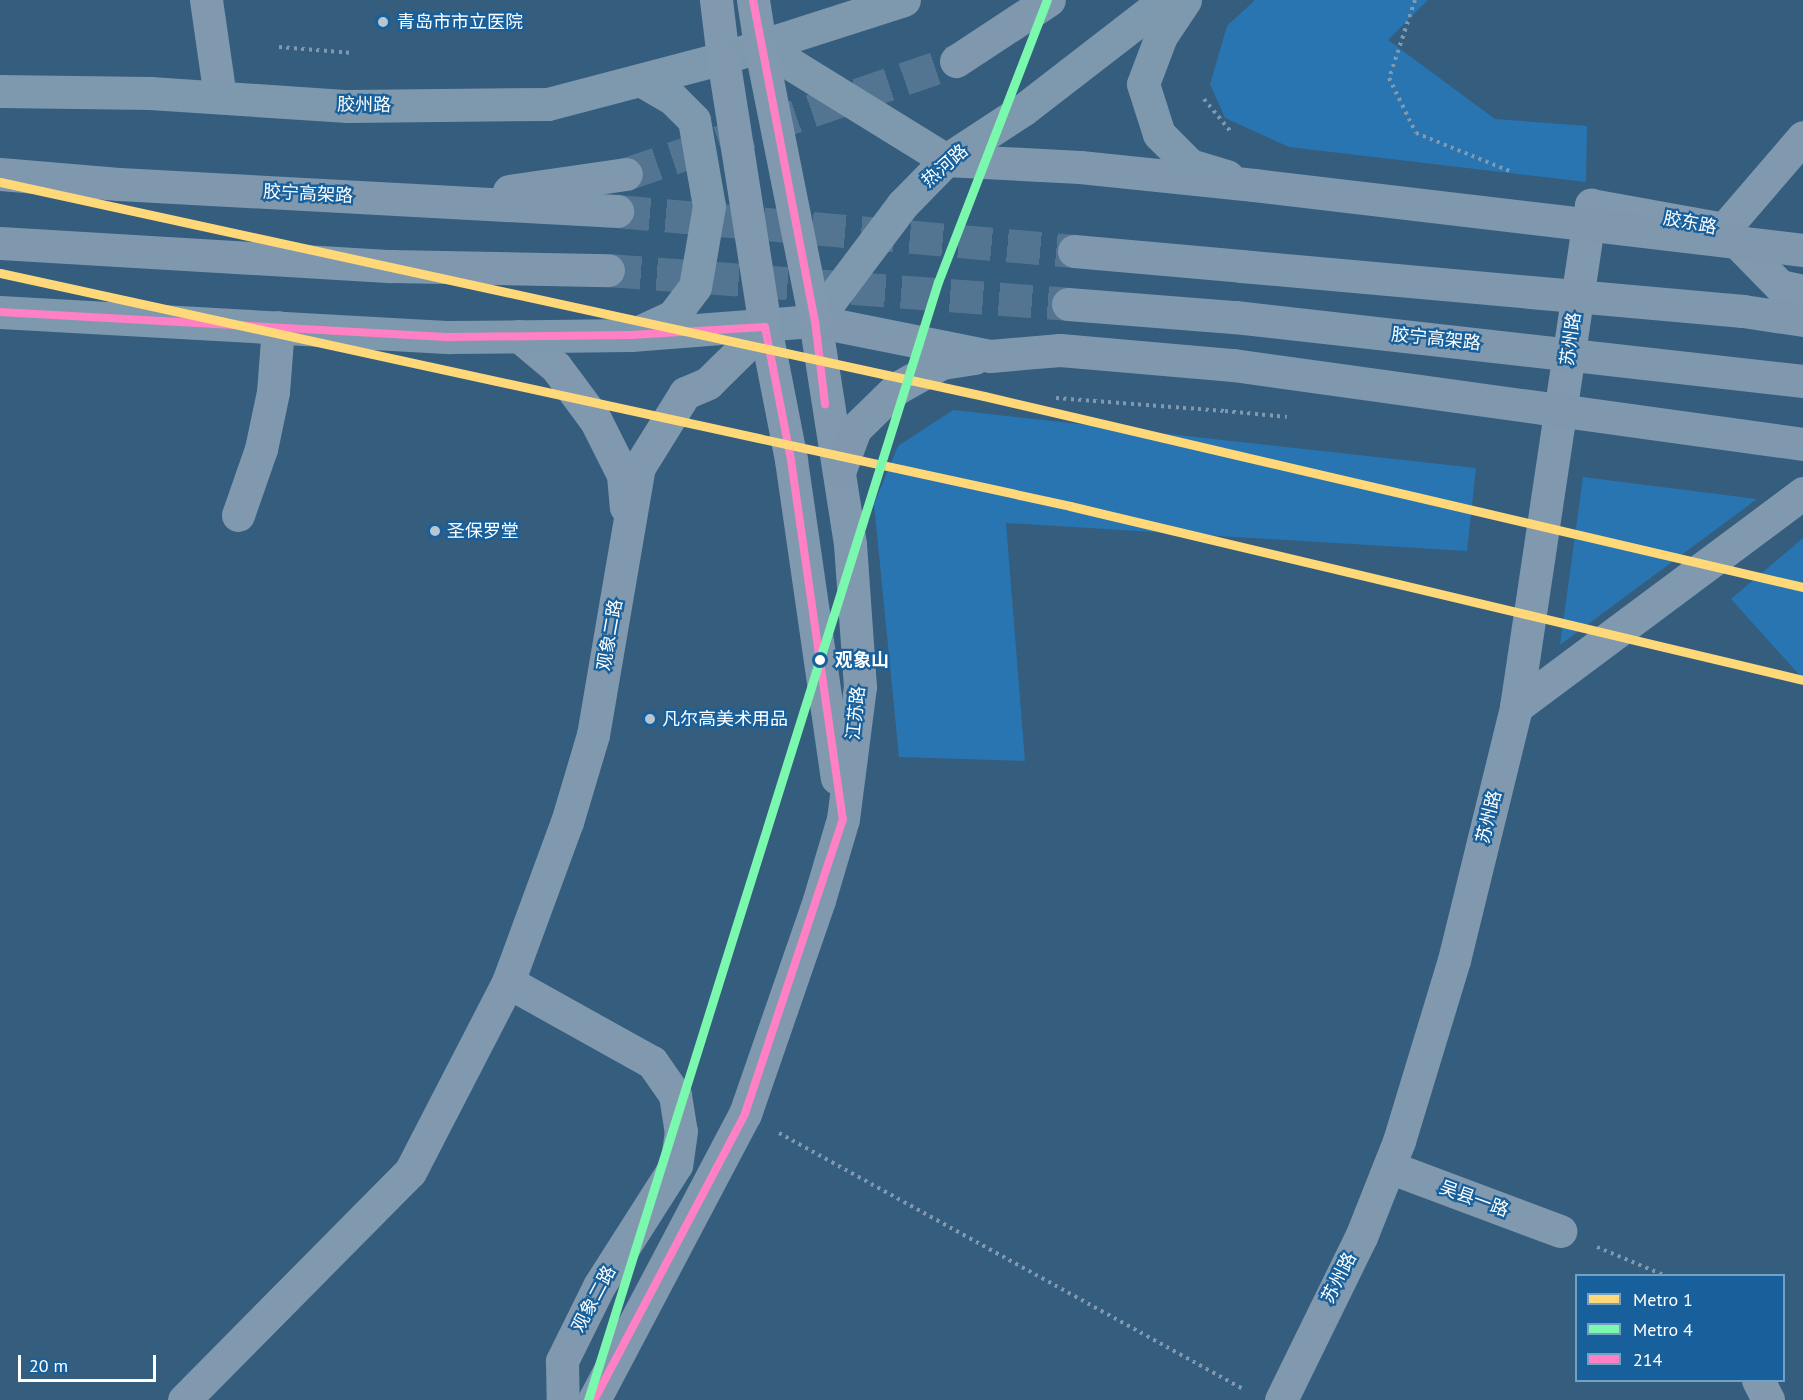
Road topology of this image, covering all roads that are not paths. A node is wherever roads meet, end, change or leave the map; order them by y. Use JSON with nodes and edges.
{"nodes":[{"id":1,"x":206,"y":0,"type":"edge"},
{"id":2,"x":716,"y":0,"type":"edge"},
{"id":3,"x":753,"y":0,"type":"edge"},
{"id":4,"x":904,"y":0,"type":"edge"},
{"id":5,"x":1050,"y":0,"type":"edge"},
{"id":6,"x":1165,"y":0,"type":"edge"},
{"id":7,"x":1185,"y":0,"type":"edge"},
{"id":8,"x":760,"y":45,"type":"junction"},
{"id":9,"x":723,"y":58,"type":"junction"},
{"id":10,"x":956,"y":61,"type":"tunnel mouth"},
{"id":11,"x":642,"y":81,"type":"junction"},
{"id":12,"x":0,"y":90,"type":"edge"},
{"id":13,"x":220,"y":97,"type":"junction"},
{"id":14,"x":1803,"y":137,"type":"edge"},
{"id":15,"x":946,"y":160,"type":"junction"},
{"id":16,"x":0,"y":174,"type":"edge"},
{"id":17,"x":626,"y":174,"type":"tunnel mouth"},
{"id":18,"x":1254,"y":185,"type":"junction"},
{"id":19,"x":440,"y":201,"type":"junction"},
{"id":20,"x":1591,"y":205,"type":"joint"},
{"id":21,"x":617,"y":211,"type":"tunnel mouth"},
{"id":22,"x":1724,"y":229,"type":"junction"},
{"id":23,"x":0,"y":243,"type":"edge"},
{"id":24,"x":1803,"y":250,"type":"edge"},
{"id":25,"x":1074,"y":251,"type":"tunnel mouth"},
{"id":26,"x":608,"y":270,"type":"tunnel mouth"},
{"id":27,"x":1803,"y":291,"type":"edge"},
{"id":28,"x":1068,"y":304,"type":"tunnel mouth"},
{"id":29,"x":0,"y":312,"type":"edge"},
{"id":30,"x":1803,"y":320,"type":"edge"},
{"id":31,"x":815,"y":321,"type":"junction"},
{"id":32,"x":278,"y":327,"type":"junction"},
{"id":33,"x":765,"y":327,"type":"junction"},
{"id":34,"x":631,"y":335,"type":"junction"},
{"id":35,"x":519,"y":336,"type":"junction"},
{"id":36,"x":990,"y":356,"type":"junction"},
{"id":37,"x":1803,"y":381,"type":"edge"},
{"id":38,"x":1803,"y":444,"type":"edge"},
{"id":39,"x":839,"y":472,"type":"junction"},
{"id":40,"x":1803,"y":493,"type":"edge"},
{"id":41,"x":238,"y":515,"type":"dead end"},
{"id":42,"x":628,"y":529,"type":"junction"},
{"id":43,"x":1516,"y":707,"type":"junction"},
{"id":44,"x":843,"y":819,"type":"junction"},
{"id":45,"x":508,"y":982,"type":"junction"},
{"id":46,"x":1389,"y":1167,"type":"junction"},
{"id":47,"x":1560,"y":1231,"type":"road end"},
{"id":48,"x":1759,"y":1382,"type":"edge"},
{"id":49,"x":1266,"y":1397,"type":"edge"},
{"id":50,"x":184,"y":1400,"type":"edge"},
{"id":51,"x":563,"y":1400,"type":"edge"},
{"id":52,"x":594,"y":1400,"type":"edge"},
{"id":53,"x":1768,"y":1400,"type":"edge"}],
"edges":[{"from":1,"to":13,"type":"street"},
{"from":2,"to":9,"type":"street","name":"江苏路"},
{"from":3,"to":8,"type":"street","name":"江苏路"},
{"from":4,"to":8,"type":"main road"},
{"from":5,"to":10,"type":"highway"},
{"from":6,"to":15,"type":"main road","name":"热河路"},
{"from":7,"to":18,"type":"main road"},
{"from":8,"to":9,"type":"main road"},
{"from":8,"to":15,"type":"main road"},
{"from":8,"to":31,"type":"street","name":"江苏路","bridge":true},
{"from":9,"to":11,"type":"main road","name":"胶州路"},
{"from":9,"to":33,"type":"street","name":"江苏路","bridge":true},
{"from":11,"to":13,"type":"main road","name":"胶州路"},
{"from":11,"to":34,"type":"main road","bridge":true},
{"from":12,"to":13,"type":"main road","name":"胶州路"},
{"from":14,"to":22,"type":"street"},
{"from":15,"to":18,"type":"highway"},
{"from":15,"to":31,"type":"main road","name":"热河路"},
{"from":16,"to":19,"type":"highway","name":"胶宁高架路"},
{"from":17,"to":19,"type":"highway"},
{"from":18,"to":24,"type":"highway","bridge":true},
{"from":19,"to":21,"type":"highway","name":"胶宁高架路"},
{"from":20,"to":22,"type":"street","name":"胶东路"},
{"from":20,"to":43,"type":"street","name":"苏州路"},
{"from":22,"to":27,"type":"street","name":"胶东路"},
{"from":23,"to":26,"type":"highway"},
{"from":25,"to":30,"type":"highway","bridge":true},
{"from":28,"to":37,"type":"highway","name":"胶宁高架路","bridge":true},
{"from":29,"to":32,"type":"main road"},
{"from":31,"to":33,"type":"main road"},
{"from":31,"to":36,"type":"highway"},
{"from":31,"to":39,"type":"street","name":"江苏路"},
{"from":32,"to":35,"type":"main road"},
{"from":32,"to":41,"type":"street"},
{"from":33,"to":34,"type":"main road"},
{"from":33,"to":42,"type":"street","name":"观象二路"},
{"from":33,"to":44,"type":"street","name":"江苏路"},
{"from":34,"to":35,"type":"main road"},
{"from":35,"to":42,"type":"street"},
{"from":36,"to":38,"type":"highway","bridge":true},
{"from":36,"to":39,"type":"highway"},
{"from":39,"to":44,"type":"street","name":"江苏路"},
{"from":40,"to":43,"type":"street"},
{"from":42,"to":45,"type":"street","name":"观象二路"},
{"from":43,"to":46,"type":"street","name":"苏州路"},
{"from":44,"to":52,"type":"street","name":"江苏路"},
{"from":45,"to":50,"type":"street","name":"观象二路"},
{"from":45,"to":51,"type":"street","name":"观象二路"},
{"from":46,"to":47,"type":"street","name":"吴县一路"},
{"from":46,"to":49,"type":"street","name":"苏州路"},
{"from":48,"to":53,"type":"street"}]}
